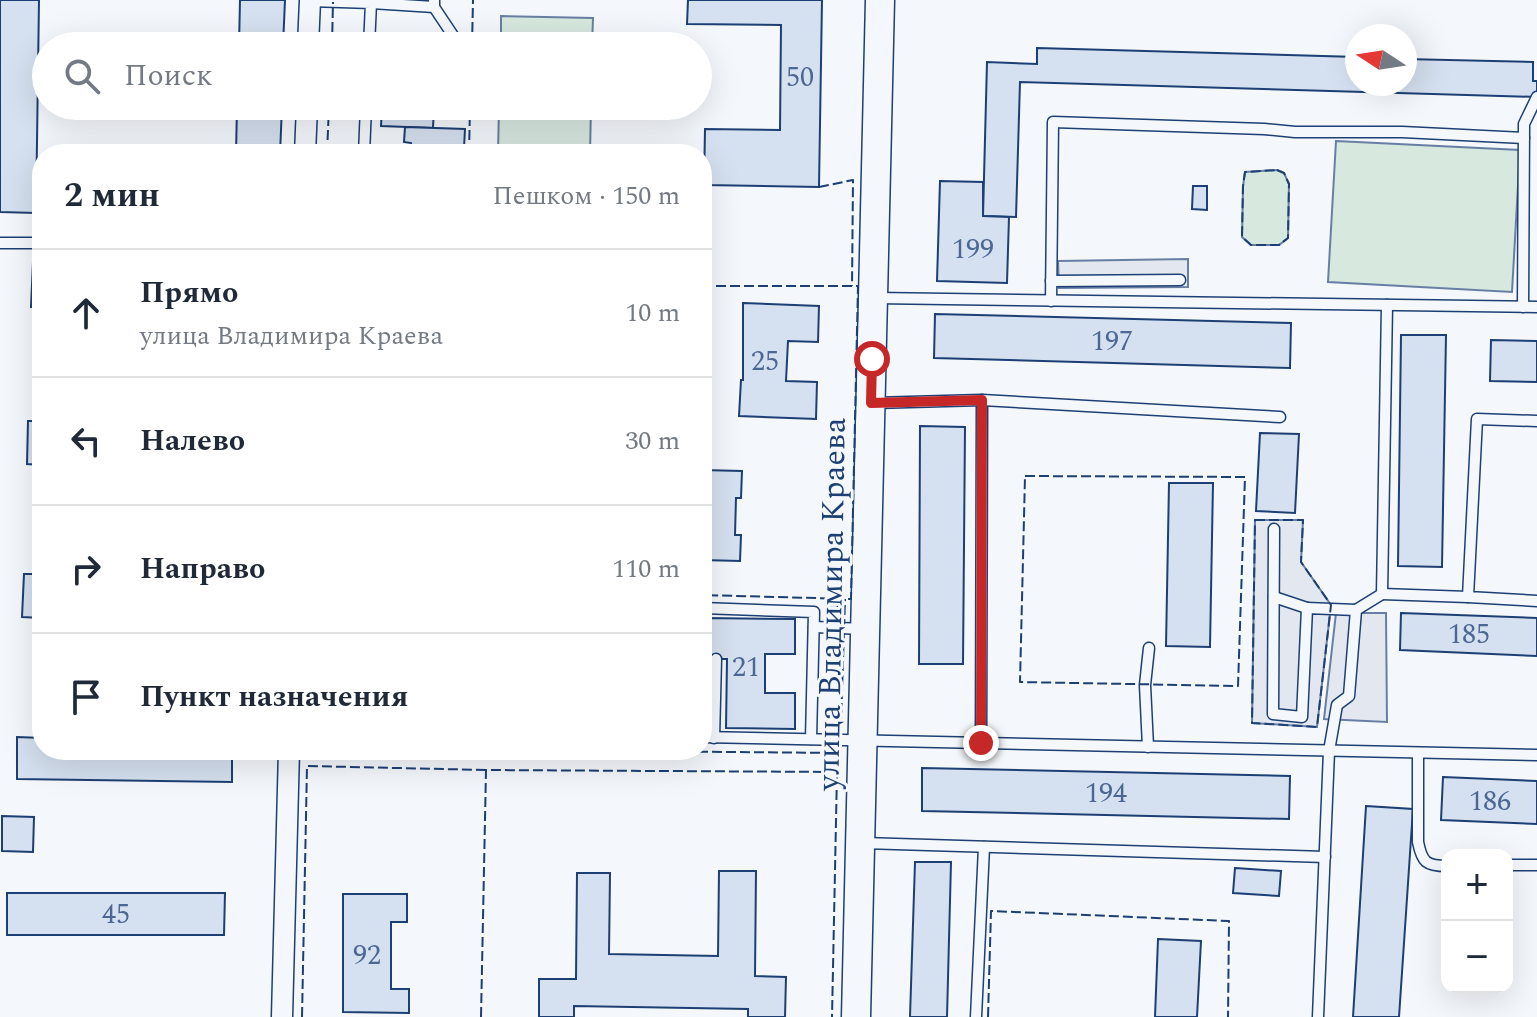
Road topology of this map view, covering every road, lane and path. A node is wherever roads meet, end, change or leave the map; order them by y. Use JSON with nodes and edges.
{"nodes":[{"id":1,"x":880,"y":0,"type":"edge"},
{"id":2,"x":310,"y":1,"type":"edge"},
{"id":3,"x":371,"y":3,"type":"junction"},
{"id":4,"x":434,"y":4,"type":"edge"},
{"id":5,"x":309,"y":32,"type":"edge"},
{"id":6,"x":370,"y":32,"type":"edge"},
{"id":7,"x":451,"y":32,"type":"edge"},
{"id":8,"x":1537,"y":97,"type":"edge"},
{"id":9,"x":306,"y":120,"type":"edge"},
{"id":10,"x":365,"y":120,"type":"edge"},
{"id":11,"x":1524,"y":138,"type":"junction"},
{"id":12,"x":305,"y":144,"type":"edge"},
{"id":13,"x":364,"y":144,"type":"edge"},
{"id":14,"x":0,"y":243,"type":"edge"},
{"id":15,"x":32,"y":243,"type":"edge"},
{"id":16,"x":1180,"y":280,"type":"dead end"},
{"id":17,"x":1051,"y":281,"type":"junction"},
{"id":18,"x":873,"y":298,"type":"junction"},
{"id":19,"x":1051,"y":301,"type":"junction"},
{"id":20,"x":1387,"y":305,"type":"junction"},
{"id":21,"x":1523,"y":307,"type":"junction"},
{"id":22,"x":1537,"y":307,"type":"edge"},
{"id":23,"x":982,"y":400,"type":"junction"},
{"id":24,"x":871,"y":403,"type":"junction"},
{"id":25,"x":1280,"y":417,"type":"dead end"},
{"id":26,"x":1537,"y":421,"type":"edge"},
{"id":27,"x":1274,"y":529,"type":"dead end"},
{"id":28,"x":1382,"y":594,"type":"junction"},
{"id":29,"x":1274,"y":597,"type":"junction"},
{"id":30,"x":1468,"y":597,"type":"junction"},
{"id":31,"x":1537,"y":601,"type":"edge"},
{"id":32,"x":1307,"y":608,"type":"junction"},
{"id":33,"x":1356,"y":610,"type":"junction"},
{"id":34,"x":712,"y":612,"type":"edge"},
{"id":35,"x":814,"y":627,"type":"junction"},
{"id":36,"x":865,"y":630,"type":"junction"},
{"id":37,"x":1149,"y":648,"type":"dead end"},
{"id":38,"x":716,"y":659,"type":"dead end"},
{"id":39,"x":714,"y":738,"type":"joint"},
{"id":40,"x":811,"y":739,"type":"junction"},
{"id":41,"x":863,"y":740,"type":"junction"},
{"id":42,"x":981,"y":743,"type":"junction"},
{"id":43,"x":1148,"y":747,"type":"junction"},
{"id":44,"x":1329,"y":751,"type":"junction"},
{"id":45,"x":1418,"y":753,"type":"junction"},
{"id":46,"x":1537,"y":755,"type":"edge"},
{"id":47,"x":289,"y":760,"type":"edge"},
{"id":48,"x":860,"y":843,"type":"junction"},
{"id":49,"x":984,"y":847,"type":"junction"},
{"id":50,"x":1325,"y":857,"type":"junction"},
{"id":51,"x":1513,"y":865,"type":"edge"},
{"id":52,"x":1537,"y":865,"type":"edge"},
{"id":53,"x":1441,"y":866,"type":"edge"},
{"id":54,"x":282,"y":1017,"type":"edge"},
{"id":55,"x":856,"y":1017,"type":"edge"},
{"id":56,"x":976,"y":1017,"type":"edge"},
{"id":57,"x":1318,"y":1017,"type":"edge"}],
"edges":[{"from":1,"to":18,"type":"street","name":"улица Владимира Краева"},
{"from":2,"to":3,"type":"lane"},
{"from":2,"to":5,"type":"street"},
{"from":3,"to":4,"type":"lane"},
{"from":3,"to":6,"type":"lane"},
{"from":4,"to":7,"type":"lane"},
{"from":8,"to":11,"type":"lane"},
{"from":9,"to":12,"type":"street"},
{"from":10,"to":13,"type":"lane"},
{"from":11,"to":17,"type":"lane"},
{"from":11,"to":21,"type":"lane"},
{"from":14,"to":15,"type":"lane"},
{"from":16,"to":17,"type":"lane"},
{"from":17,"to":19,"type":"lane"},
{"from":18,"to":19,"type":"lane"},
{"from":18,"to":24,"type":"street","name":"улица Владимира Краева"},
{"from":19,"to":20,"type":"lane"},
{"from":20,"to":21,"type":"lane"},
{"from":20,"to":28,"type":"lane"},
{"from":21,"to":22,"type":"lane"},
{"from":23,"to":24,"type":"lane"},
{"from":23,"to":25,"type":"lane"},
{"from":23,"to":42,"type":"lane"},
{"from":24,"to":36,"type":"street","name":"улица Владимира Краева"},
{"from":26,"to":30,"type":"lane"},
{"from":27,"to":29,"type":"lane"},
{"from":28,"to":30,"type":"lane"},
{"from":28,"to":33,"type":"lane"},
{"from":29,"to":32,"type":"lane"},
{"from":29,"to":32,"type":"lane"},
{"from":30,"to":31,"type":"lane"},
{"from":32,"to":33,"type":"lane"},
{"from":33,"to":44,"type":"lane"},
{"from":34,"to":35,"type":"lane"},
{"from":35,"to":36,"type":"lane"},
{"from":35,"to":40,"type":"lane"},
{"from":36,"to":41,"type":"street","name":"улица Владимира Краева"},
{"from":37,"to":43,"type":"lane"},
{"from":38,"to":39,"type":"lane"},
{"from":39,"to":40,"type":"lane"},
{"from":40,"to":41,"type":"lane"},
{"from":41,"to":42,"type":"lane"},
{"from":41,"to":48,"type":"street","name":"улица Владимира Краева"},
{"from":42,"to":43,"type":"lane"},
{"from":43,"to":44,"type":"lane"},
{"from":44,"to":45,"type":"lane"},
{"from":44,"to":50,"type":"lane"},
{"from":45,"to":46,"type":"lane"},
{"from":45,"to":53,"type":"lane"},
{"from":47,"to":54,"type":"street"},
{"from":48,"to":49,"type":"lane"},
{"from":48,"to":55,"type":"street","name":"улица Владимира Краева"},
{"from":49,"to":50,"type":"lane"},
{"from":49,"to":56,"type":"lane"},
{"from":50,"to":57,"type":"lane"},
{"from":51,"to":52,"type":"lane"}]}
